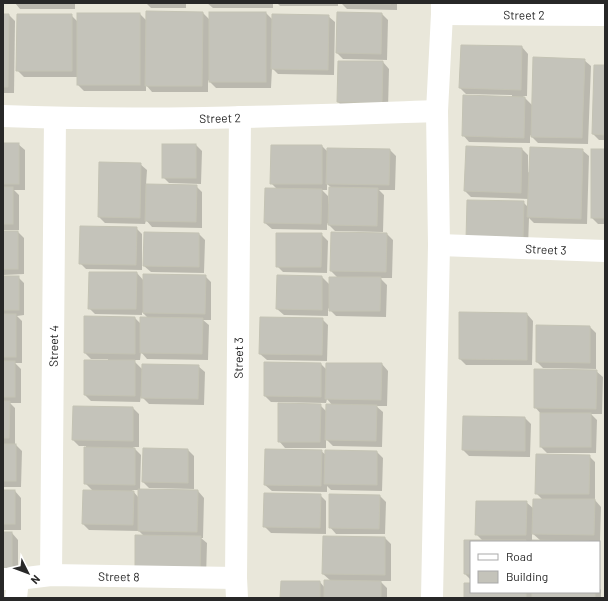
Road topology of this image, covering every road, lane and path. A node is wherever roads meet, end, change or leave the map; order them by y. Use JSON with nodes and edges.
{"nodes":[{"id":1,"x":442,"y":8,"type":"edge"},
{"id":2,"x":605,"y":15,"type":"edge"},
{"id":3,"x":437,"y":111,"type":"junction"},
{"id":4,"x":3,"y":116,"type":"edge"},
{"id":5,"x":240,"y":117,"type":"junction"},
{"id":6,"x":55,"y":118,"type":"junction"},
{"id":7,"x":439,"y":245,"type":"junction"},
{"id":8,"x":605,"y":251,"type":"edge"},
{"id":9,"x":51,"y":575,"type":"junction"},
{"id":10,"x":12,"y":585,"type":"edge"},
{"id":11,"x":236,"y":588,"type":"edge"},
{"id":12,"x":432,"y":598,"type":"edge"}],
"edges":[{"from":1,"to":2,"type":"street","name":"Street 2"},
{"from":1,"to":3,"type":"street"},
{"from":3,"to":5,"type":"street","name":"Street 2"},
{"from":3,"to":7,"type":"street"},
{"from":4,"to":6,"type":"street","name":"Street 2"},
{"from":5,"to":6,"type":"street","name":"Street 2"},
{"from":5,"to":11,"type":"street","name":"Street 3"},
{"from":6,"to":9,"type":"street","name":"Street 4"},
{"from":7,"to":8,"type":"street","name":"Street 3"},
{"from":7,"to":12,"type":"street"},
{"from":9,"to":10,"type":"street","name":"Street 8"},
{"from":9,"to":11,"type":"street","name":"Street 8"}]}
